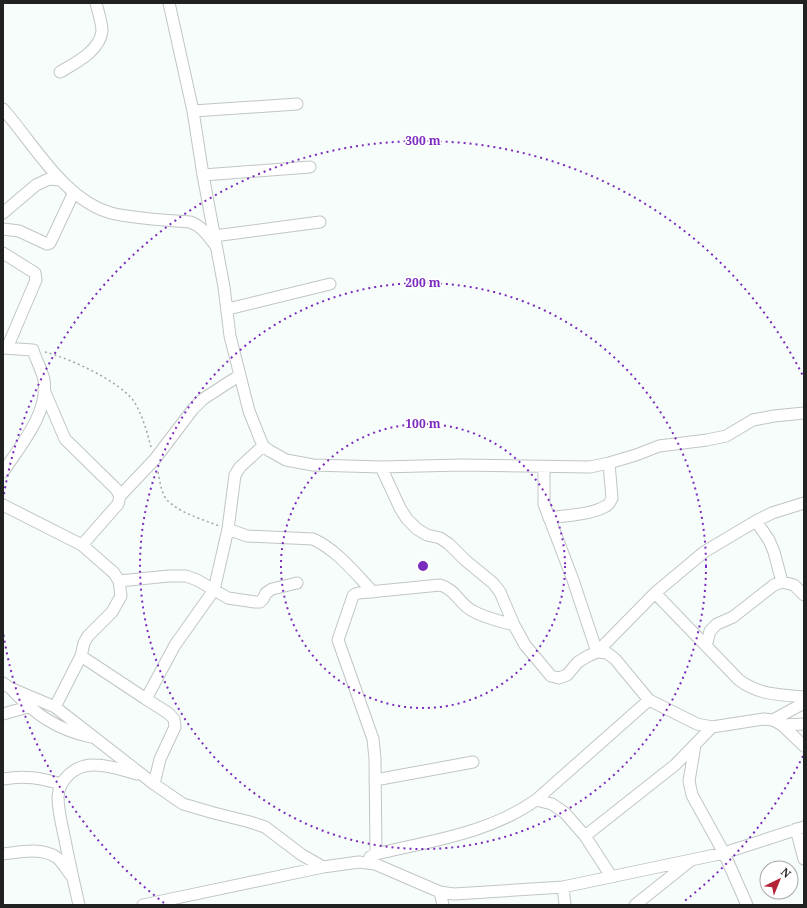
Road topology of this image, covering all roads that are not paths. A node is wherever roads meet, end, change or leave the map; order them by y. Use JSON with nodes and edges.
{"nodes":[{"id":1,"x":96,"y":3,"type":"edge"},
{"id":2,"x":169,"y":3,"type":"edge"},
{"id":3,"x":60,"y":72,"type":"dead end"},
{"id":4,"x":297,"y":104,"type":"dead end"},
{"id":5,"x":3,"y":109,"type":"edge"},
{"id":6,"x":193,"y":111,"type":"junction"},
{"id":7,"x":310,"y":167,"type":"dead end"},
{"id":8,"x":203,"y":175,"type":"junction"},
{"id":9,"x":60,"y":180,"type":"junction"},
{"id":10,"x":74,"y":192,"type":"junction"},
{"id":11,"x":3,"y":213,"type":"edge"},
{"id":12,"x":320,"y":222,"type":"dead end"},
{"id":13,"x":3,"y":229,"type":"edge"},
{"id":14,"x":215,"y":241,"type":"junction"},
{"id":15,"x":3,"y":253,"type":"edge"},
{"id":16,"x":330,"y":284,"type":"dead end"},
{"id":17,"x":228,"y":310,"type":"junction"},
{"id":18,"x":5,"y":348,"type":"edge"},
{"id":19,"x":240,"y":376,"type":"junction"},
{"id":20,"x":44,"y":390,"type":"junction"},
{"id":21,"x":804,"y":413,"type":"edge"},
{"id":22,"x":263,"y":446,"type":"junction"},
{"id":23,"x":609,"y":464,"type":"junction"},
{"id":24,"x":381,"y":466,"type":"junction"},
{"id":25,"x":544,"y":467,"type":"junction"},
{"id":26,"x":3,"y":472,"type":"edge"},
{"id":27,"x":120,"y":496,"type":"junction"},
{"id":28,"x":804,"y":503,"type":"edge"},
{"id":29,"x":3,"y":505,"type":"edge"},
{"id":30,"x":549,"y":518,"type":"junction"},
{"id":31,"x":756,"y":521,"type":"junction"},
{"id":32,"x":228,"y":529,"type":"junction"},
{"id":33,"x":82,"y":545,"type":"junction"},
{"id":34,"x":119,"y":581,"type":"junction"},
{"id":35,"x":297,"y":582,"type":"dead end"},
{"id":36,"x":782,"y":582,"type":"junction"},
{"id":37,"x":214,"y":590,"type":"junction"},
{"id":38,"x":373,"y":592,"type":"junction"},
{"id":39,"x":655,"y":593,"type":"junction"},
{"id":40,"x":804,"y":595,"type":"edge"},
{"id":41,"x":514,"y":625,"type":"junction"},
{"id":42,"x":706,"y":646,"type":"junction"},
{"id":43,"x":597,"y":652,"type":"junction"},
{"id":44,"x":81,"y":656,"type":"junction"},
{"id":45,"x":6,"y":686,"type":"edge"},
{"id":46,"x":804,"y":697,"type":"edge"},
{"id":47,"x":146,"y":699,"type":"junction"},
{"id":48,"x":649,"y":700,"type":"junction"},
{"id":49,"x":804,"y":703,"type":"edge"},
{"id":50,"x":28,"y":707,"type":"junction"},
{"id":51,"x":55,"y":707,"type":"junction"},
{"id":52,"x":3,"y":714,"type":"edge"},
{"id":53,"x":777,"y":723,"type":"junction"},
{"id":54,"x":804,"y":724,"type":"edge"},
{"id":55,"x":712,"y":727,"type":"junction"},
{"id":56,"x":96,"y":738,"type":"junction"},
{"id":57,"x":695,"y":745,"type":"junction"},
{"id":58,"x":804,"y":746,"type":"edge"},
{"id":59,"x":473,"y":762,"type":"dead end"},
{"id":60,"x":143,"y":776,"type":"junction"},
{"id":61,"x":3,"y":779,"type":"edge"},
{"id":62,"x":375,"y":780,"type":"junction"},
{"id":63,"x":61,"y":784,"type":"junction"},
{"id":64,"x":154,"y":784,"type":"junction"},
{"id":65,"x":536,"y":800,"type":"junction"},
{"id":66,"x":800,"y":828,"type":"edge"},
{"id":67,"x":585,"y":836,"type":"junction"},
{"id":68,"x":724,"y":853,"type":"junction"},
{"id":69,"x":3,"y":854,"type":"edge"},
{"id":70,"x":376,"y":854,"type":"junction"},
{"id":71,"x":692,"y":859,"type":"junction"},
{"id":72,"x":804,"y":859,"type":"edge"},
{"id":73,"x":359,"y":862,"type":"junction"},
{"id":74,"x":323,"y":867,"type":"junction"},
{"id":75,"x":611,"y":876,"type":"junction"},
{"id":76,"x":73,"y":878,"type":"junction"},
{"id":77,"x":563,"y":887,"type":"junction"},
{"id":78,"x":440,"y":892,"type":"junction"},
{"id":79,"x":79,"y":905,"type":"edge"},
{"id":80,"x":143,"y":905,"type":"edge"},
{"id":81,"x":444,"y":905,"type":"edge"},
{"id":82,"x":565,"y":905,"type":"edge"},
{"id":83,"x":635,"y":905,"type":"edge"},
{"id":84,"x":747,"y":905,"type":"edge"}],
"edges":[{"from":1,"to":3,"type":"street"},
{"from":2,"to":6,"type":"street"},
{"from":4,"to":6,"type":"street"},
{"from":5,"to":9,"type":"street"},
{"from":6,"to":8,"type":"street"},
{"from":7,"to":8,"type":"street"},
{"from":8,"to":14,"type":"street"},
{"from":9,"to":10,"type":"street"},
{"from":9,"to":11,"type":"street"},
{"from":10,"to":13,"type":"street"},
{"from":10,"to":14,"type":"street"},
{"from":12,"to":14,"type":"street"},
{"from":14,"to":17,"type":"street"},
{"from":15,"to":18,"type":"street"},
{"from":16,"to":17,"type":"street"},
{"from":17,"to":19,"type":"street"},
{"from":18,"to":20,"type":"street"},
{"from":19,"to":22,"type":"street"},
{"from":19,"to":27,"type":"street"},
{"from":20,"to":26,"type":"street"},
{"from":20,"to":27,"type":"street"},
{"from":21,"to":23,"type":"street"},
{"from":22,"to":24,"type":"street"},
{"from":22,"to":32,"type":"street"},
{"from":23,"to":25,"type":"street"},
{"from":23,"to":30,"type":"street"},
{"from":24,"to":25,"type":"street"},
{"from":24,"to":41,"type":"street"},
{"from":25,"to":30,"type":"street"},
{"from":27,"to":33,"type":"street"},
{"from":28,"to":31,"type":"street"},
{"from":29,"to":33,"type":"street"},
{"from":30,"to":43,"type":"street"},
{"from":31,"to":36,"type":"street"},
{"from":31,"to":39,"type":"street"},
{"from":32,"to":37,"type":"street"},
{"from":32,"to":38,"type":"street"},
{"from":33,"to":34,"type":"street"},
{"from":34,"to":37,"type":"street"},
{"from":34,"to":44,"type":"street"},
{"from":35,"to":37,"type":"street"},
{"from":36,"to":40,"type":"street"},
{"from":36,"to":42,"type":"street"},
{"from":37,"to":47,"type":"street"},
{"from":38,"to":41,"type":"street"},
{"from":38,"to":62,"type":"street"},
{"from":39,"to":42,"type":"street"},
{"from":39,"to":43,"type":"street"},
{"from":41,"to":43,"type":"street"},
{"from":42,"to":46,"type":"street"},
{"from":43,"to":48,"type":"street"},
{"from":44,"to":47,"type":"street"},
{"from":44,"to":51,"type":"street"},
{"from":45,"to":50,"type":"street"},
{"from":45,"to":51,"type":"street"},
{"from":47,"to":64,"type":"street"},
{"from":48,"to":55,"type":"street"},
{"from":48,"to":65,"type":"street"},
{"from":49,"to":53,"type":"street"},
{"from":50,"to":52,"type":"street"},
{"from":50,"to":56,"type":"street"},
{"from":51,"to":56,"type":"street"},
{"from":53,"to":54,"type":"street"},
{"from":53,"to":55,"type":"street"},
{"from":53,"to":58,"type":"street"},
{"from":55,"to":57,"type":"street"},
{"from":56,"to":60,"type":"street"},
{"from":57,"to":67,"type":"street"},
{"from":57,"to":68,"type":"street"},
{"from":59,"to":62,"type":"street"},
{"from":60,"to":63,"type":"street"},
{"from":60,"to":64,"type":"street"},
{"from":61,"to":63,"type":"street"},
{"from":62,"to":70,"type":"street"},
{"from":63,"to":76,"type":"street"},
{"from":64,"to":74,"type":"street"},
{"from":65,"to":67,"type":"street"},
{"from":65,"to":70,"type":"street"},
{"from":66,"to":68,"type":"street"},
{"from":66,"to":72,"type":"street"},
{"from":67,"to":75,"type":"street"},
{"from":68,"to":71,"type":"street"},
{"from":68,"to":84,"type":"street"},
{"from":69,"to":76,"type":"street"},
{"from":70,"to":73,"type":"street"},
{"from":71,"to":75,"type":"street"},
{"from":71,"to":83,"type":"street"},
{"from":73,"to":74,"type":"street"},
{"from":73,"to":78,"type":"street"},
{"from":74,"to":80,"type":"street"},
{"from":75,"to":77,"type":"street"},
{"from":76,"to":79,"type":"street"},
{"from":77,"to":78,"type":"street"},
{"from":77,"to":82,"type":"street"},
{"from":78,"to":81,"type":"street"}]}
